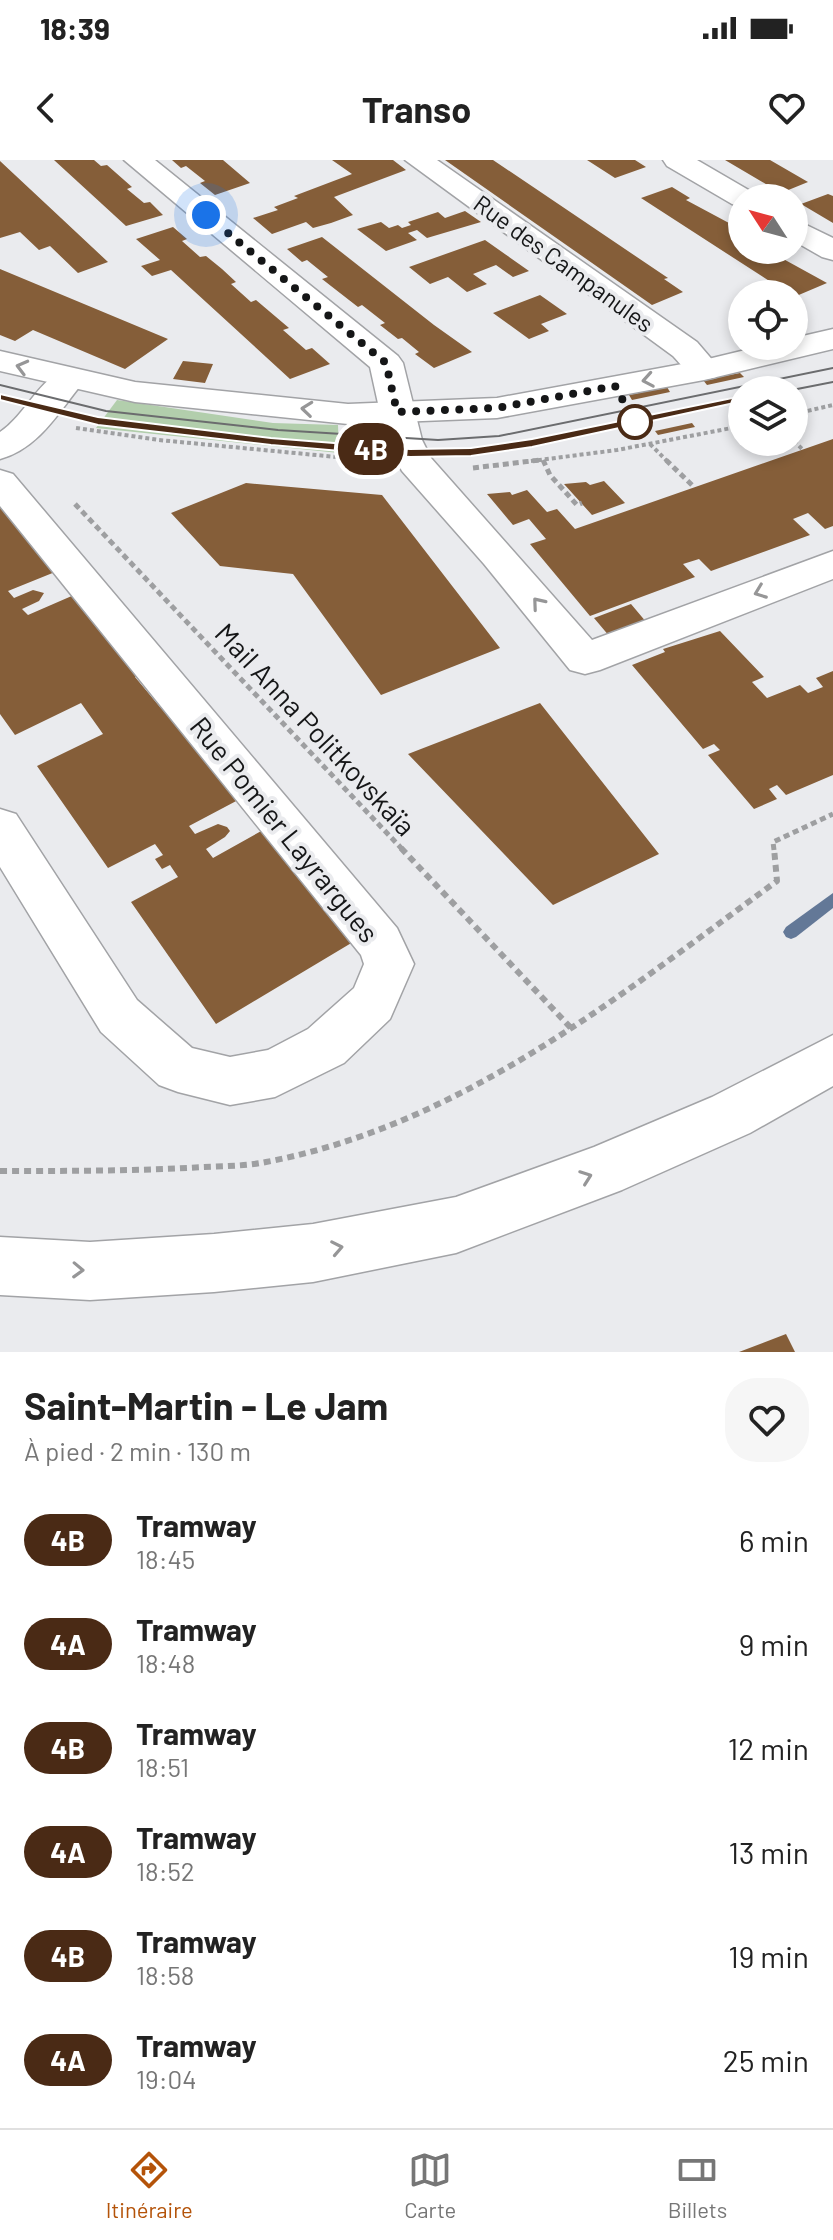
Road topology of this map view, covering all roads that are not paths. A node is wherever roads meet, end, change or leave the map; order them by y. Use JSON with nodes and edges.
{"nodes":[{"id":1,"x":138,"y":160,"type":"edge"},
{"id":2,"x":419,"y":160,"type":"edge"},
{"id":3,"x":677,"y":160,"type":"edge"},
{"id":4,"x":728,"y":190,"type":"edge"},
{"id":5,"x":808,"y":236,"type":"edge"},
{"id":6,"x":833,"y":251,"type":"edge"},
{"id":7,"x":833,"y":339,"type":"edge"},
{"id":8,"x":0,"y":361,"type":"edge"},
{"id":9,"x":704,"y":370,"type":"junction"},
{"id":10,"x":68,"y":379,"type":"junction"},
{"id":11,"x":0,"y":411,"type":"edge"},
{"id":12,"x":397,"y":412,"type":"junction"},
{"id":13,"x":35,"y":421,"type":"junction"},
{"id":14,"x":0,"y":448,"type":"edge"},
{"id":15,"x":0,"y":482,"type":"edge"},
{"id":16,"x":833,"y":564,"type":"edge"},
{"id":17,"x":0,"y":827,"type":"edge"},
{"id":18,"x":833,"y":1059,"type":"edge"},
{"id":19,"x":0,"y":1266,"type":"edge"}],
"edges":[{"from":1,"to":12,"type":"street"},
{"from":2,"to":9,"type":"street","name":"Rue des Campanules"},
{"from":3,"to":4,"type":"street"},
{"from":5,"to":6,"type":"street"},
{"from":7,"to":9,"type":"street"},
{"from":10,"to":8,"type":"street","one_way":true},
{"from":9,"to":12,"type":"street","one_way":true},
{"from":12,"to":10,"type":"street","one_way":true},
{"from":10,"to":13,"type":"street"},
{"from":11,"to":13,"type":"street"},
{"from":16,"to":12,"type":"street","one_way":true},
{"from":13,"to":14,"type":"street"},
{"from":15,"to":17,"type":"street","name":"Rue Pomier Layrargues"},
{"from":19,"to":18,"type":"street","one_way":true}]}
